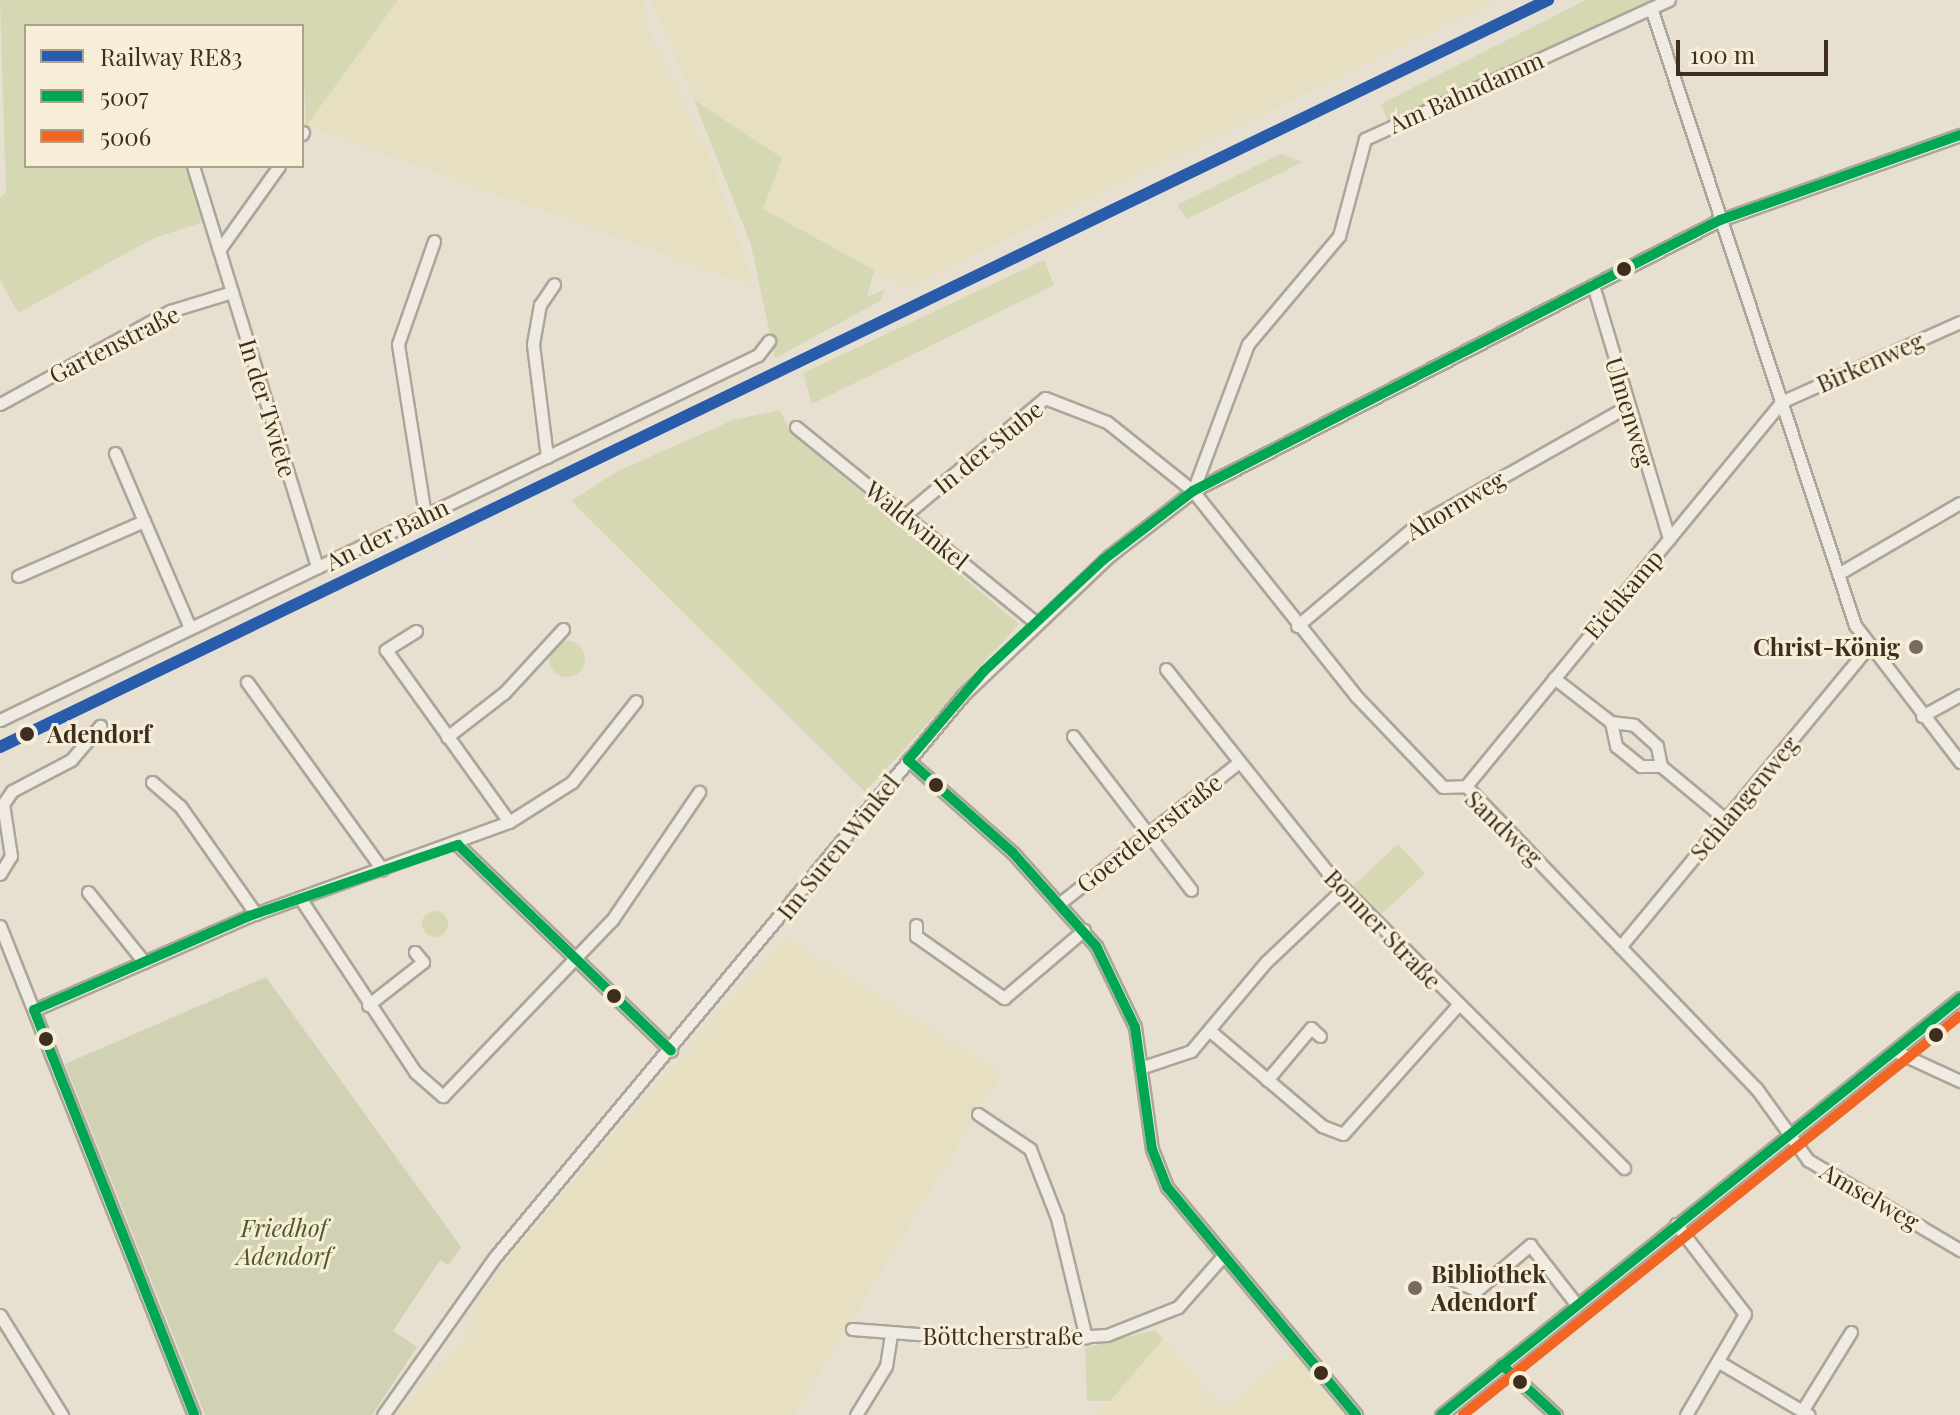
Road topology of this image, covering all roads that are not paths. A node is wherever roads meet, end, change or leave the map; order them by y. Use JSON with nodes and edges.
{"nodes":[{"id":1,"x":1669,"y":0,"type":"edge"},
{"id":2,"x":1651,"y":8,"type":"junction"},
{"id":3,"x":1960,"y":135,"type":"edge"},
{"id":4,"x":194,"y":168,"type":"edge"},
{"id":5,"x":278,"y":168,"type":"edge"},
{"id":6,"x":1720,"y":220,"type":"junction"},
{"id":7,"x":434,"y":241,"type":"dead end"},
{"id":8,"x":219,"y":250,"type":"junction"},
{"id":9,"x":554,"y":284,"type":"dead end"},
{"id":10,"x":1593,"y":285,"type":"junction"},
{"id":11,"x":232,"y":292,"type":"junction"},
{"id":12,"x":1960,"y":322,"type":"edge"},
{"id":13,"x":769,"y":341,"type":"dead end"},
{"id":14,"x":1781,"y":402,"type":"junction"},
{"id":15,"x":0,"y":404,"type":"edge"},
{"id":16,"x":1628,"y":406,"type":"junction"},
{"id":17,"x":796,"y":427,"type":"dead end"},
{"id":18,"x":115,"y":453,"type":"dead end"},
{"id":19,"x":547,"y":457,"type":"junction"},
{"id":20,"x":1193,"y":491,"type":"junction"},
{"id":21,"x":1960,"y":503,"type":"edge"},
{"id":22,"x":425,"y":515,"type":"junction"},
{"id":23,"x":905,"y":515,"type":"junction"},
{"id":24,"x":144,"y":521,"type":"junction"},
{"id":25,"x":1669,"y":539,"type":"junction"},
{"id":26,"x":317,"y":567,"type":"junction"},
{"id":27,"x":1838,"y":574,"type":"junction"},
{"id":28,"x":18,"y":576,"type":"dead end"},
{"id":29,"x":1036,"y":623,"type":"junction"},
{"id":30,"x":1297,"y":626,"type":"junction"},
{"id":31,"x":190,"y":628,"type":"junction"},
{"id":32,"x":563,"y":629,"type":"dead end"},
{"id":33,"x":416,"y":631,"type":"dead end"},
{"id":34,"x":1867,"y":648,"type":"junction"},
{"id":35,"x":1166,"y":669,"type":"dead end"},
{"id":36,"x":1554,"y":678,"type":"junction"},
{"id":37,"x":247,"y":682,"type":"dead end"},
{"id":38,"x":1960,"y":695,"type":"edge"},
{"id":39,"x":636,"y":701,"type":"dead end"},
{"id":40,"x":1922,"y":716,"type":"junction"},
{"id":41,"x":0,"y":720,"type":"edge"},
{"id":42,"x":1611,"y":722,"type":"junction"},
{"id":43,"x":100,"y":726,"type":"dead end"},
{"id":44,"x":1073,"y":736,"type":"dead end"},
{"id":45,"x":447,"y":737,"type":"junction"},
{"id":46,"x":908,"y":760,"type":"junction"},
{"id":47,"x":1960,"y":762,"type":"edge"},
{"id":48,"x":1238,"y":763,"type":"junction"},
{"id":49,"x":1661,"y":766,"type":"junction"},
{"id":50,"x":152,"y":782,"type":"dead end"},
{"id":51,"x":1466,"y":786,"type":"junction"},
{"id":52,"x":699,"y":792,"type":"dead end"},
{"id":53,"x":1725,"y":819,"type":"junction"},
{"id":54,"x":509,"y":822,"type":"junction"},
{"id":55,"x":1147,"y":832,"type":"junction"},
{"id":56,"x":458,"y":845,"type":"junction"},
{"id":57,"x":382,"y":869,"type":"junction"},
{"id":58,"x":0,"y":874,"type":"edge"},
{"id":59,"x":1343,"y":889,"type":"junction"},
{"id":60,"x":1191,"y":890,"type":"dead end"},
{"id":61,"x":88,"y":892,"type":"dead end"},
{"id":62,"x":300,"y":898,"type":"junction"},
{"id":63,"x":1060,"y":903,"type":"junction"},
{"id":64,"x":256,"y":914,"type":"junction"},
{"id":65,"x":916,"y":925,"type":"dead end"},
{"id":66,"x":0,"y":926,"type":"edge"},
{"id":67,"x":1084,"y":930,"type":"junction"},
{"id":68,"x":1620,"y":947,"type":"junction"},
{"id":69,"x":415,"y":952,"type":"dead end"},
{"id":70,"x":144,"y":962,"type":"junction"},
{"id":71,"x":574,"y":962,"type":"junction"},
{"id":72,"x":1960,"y":998,"type":"edge"},
{"id":73,"x":368,"y":1005,"type":"junction"},
{"id":74,"x":1457,"y":1006,"type":"junction"},
{"id":75,"x":34,"y":1010,"type":"junction"},
{"id":76,"x":1209,"y":1030,"type":"junction"},
{"id":77,"x":1320,"y":1036,"type":"dead end"},
{"id":78,"x":671,"y":1051,"type":"junction"},
{"id":79,"x":1895,"y":1051,"type":"junction"},
{"id":80,"x":1143,"y":1067,"type":"junction"},
{"id":81,"x":1267,"y":1080,"type":"junction"},
{"id":82,"x":1960,"y":1081,"type":"edge"},
{"id":83,"x":978,"y":1114,"type":"dead end"},
{"id":84,"x":1786,"y":1135,"type":"junction"},
{"id":85,"x":1624,"y":1168,"type":"dead end"},
{"id":86,"x":1676,"y":1224,"type":"junction"},
{"id":87,"x":1960,"y":1250,"type":"edge"},
{"id":88,"x":1223,"y":1256,"type":"junction"},
{"id":89,"x":1445,"y":1276,"type":"dead end"},
{"id":90,"x":1577,"y":1305,"type":"junction"},
{"id":91,"x":0,"y":1315,"type":"edge"},
{"id":92,"x":852,"y":1329,"type":"dead end"},
{"id":93,"x":1851,"y":1332,"type":"dead end"},
{"id":94,"x":891,"y":1334,"type":"junction"},
{"id":95,"x":1086,"y":1338,"type":"junction"},
{"id":96,"x":1719,"y":1362,"type":"junction"},
{"id":97,"x":1502,"y":1365,"type":"junction"},
{"id":98,"x":1806,"y":1413,"type":"edge"},
{"id":99,"x":62,"y":1415,"type":"edge"},
{"id":100,"x":194,"y":1415,"type":"edge"},
{"id":101,"x":383,"y":1415,"type":"edge"},
{"id":102,"x":856,"y":1415,"type":"edge"},
{"id":103,"x":1356,"y":1415,"type":"edge"},
{"id":104,"x":1441,"y":1415,"type":"edge"},
{"id":105,"x":1556,"y":1415,"type":"edge"},
{"id":106,"x":1686,"y":1415,"type":"edge"}],
"edges":[{"from":1,"to":2,"type":"street","name":"Am Bahndamm"},
{"from":2,"to":6,"type":"street"},
{"from":2,"to":20,"type":"street","name":"Am Bahndamm"},
{"from":3,"to":6,"type":"street","name":"Im Suren Winkel"},
{"from":4,"to":8,"type":"street","name":"In der Twiete"},
{"from":5,"to":8,"type":"street"},
{"from":6,"to":10,"type":"street","name":"Im Suren Winkel"},
{"from":6,"to":14,"type":"street"},
{"from":7,"to":22,"type":"street"},
{"from":8,"to":11,"type":"street","name":"In der Twiete"},
{"from":9,"to":19,"type":"street"},
{"from":10,"to":16,"type":"street","name":"Ulmenweg"},
{"from":10,"to":20,"type":"street","name":"Im Suren Winkel"},
{"from":11,"to":15,"type":"street","name":"Gartenstraße"},
{"from":11,"to":26,"type":"street","name":"In der Twiete"},
{"from":12,"to":14,"type":"street","name":"Birkenweg"},
{"from":13,"to":19,"type":"street","name":"An der Bahn"},
{"from":14,"to":25,"type":"street","name":"Eichkamp"},
{"from":14,"to":27,"type":"street"},
{"from":16,"to":25,"type":"street","name":"Ulmenweg"},
{"from":16,"to":30,"type":"street","name":"Ahornweg"},
{"from":17,"to":23,"type":"street","name":"Waldwinkel"},
{"from":18,"to":24,"type":"street"},
{"from":19,"to":22,"type":"street","name":"An der Bahn"},
{"from":20,"to":23,"type":"street","name":"In der Stube"},
{"from":20,"to":29,"type":"street","name":"Im Suren Winkel"},
{"from":20,"to":30,"type":"street","name":"Sandweg"},
{"from":21,"to":27,"type":"street"},
{"from":22,"to":26,"type":"street","name":"An der Bahn"},
{"from":23,"to":29,"type":"street","name":"Waldwinkel"},
{"from":24,"to":28,"type":"street"},
{"from":24,"to":31,"type":"street"},
{"from":25,"to":36,"type":"street","name":"Eichkamp"},
{"from":26,"to":31,"type":"street","name":"An der Bahn"},
{"from":27,"to":34,"type":"street"},
{"from":29,"to":46,"type":"street","name":"Im Suren Winkel"},
{"from":30,"to":51,"type":"street","name":"Sandweg"},
{"from":31,"to":41,"type":"street","name":"An der Bahn"},
{"from":32,"to":45,"type":"street"},
{"from":33,"to":45,"type":"street"},
{"from":34,"to":40,"type":"street"},
{"from":34,"to":53,"type":"street","name":"Schlangenweg"},
{"from":35,"to":48,"type":"street","name":"Bonner Straße"},
{"from":36,"to":42,"type":"street"},
{"from":36,"to":51,"type":"street","name":"Eichkamp"},
{"from":37,"to":57,"type":"street"},
{"from":38,"to":40,"type":"street"},
{"from":39,"to":54,"type":"street"},
{"from":40,"to":47,"type":"street"},
{"from":42,"to":49,"type":"street"},
{"from":42,"to":49,"type":"street"},
{"from":43,"to":58,"type":"street"},
{"from":44,"to":55,"type":"street"},
{"from":45,"to":54,"type":"street"},
{"from":46,"to":63,"type":"street"},
{"from":46,"to":78,"type":"street","name":"Im Suren Winkel"},
{"from":48,"to":55,"type":"street","name":"Goerdelerstraße"},
{"from":48,"to":59,"type":"street","name":"Bonner Straße"},
{"from":49,"to":53,"type":"street"},
{"from":50,"to":64,"type":"street"},
{"from":51,"to":68,"type":"street","name":"Sandweg"},
{"from":52,"to":71,"type":"street"},
{"from":53,"to":68,"type":"street","name":"Schlangenweg"},
{"from":54,"to":56,"type":"street"},
{"from":55,"to":60,"type":"street"},
{"from":55,"to":63,"type":"street","name":"Goerdelerstraße"},
{"from":56,"to":57,"type":"street"},
{"from":56,"to":71,"type":"street"},
{"from":57,"to":62,"type":"street"},
{"from":59,"to":74,"type":"street","name":"Bonner Straße"},
{"from":59,"to":76,"type":"street"},
{"from":61,"to":70,"type":"street"},
{"from":62,"to":64,"type":"street"},
{"from":62,"to":73,"type":"street"},
{"from":63,"to":67,"type":"street"},
{"from":64,"to":70,"type":"street"},
{"from":65,"to":67,"type":"street"},
{"from":66,"to":75,"type":"street"},
{"from":67,"to":80,"type":"street"},
{"from":68,"to":84,"type":"street","name":"Sandweg"},
{"from":69,"to":73,"type":"street"},
{"from":70,"to":75,"type":"street"},
{"from":71,"to":73,"type":"street"},
{"from":71,"to":78,"type":"street"},
{"from":72,"to":79,"type":"street"},
{"from":74,"to":81,"type":"street"},
{"from":74,"to":85,"type":"street","name":"Bonner Straße"},
{"from":75,"to":100,"type":"street"},
{"from":76,"to":80,"type":"street"},
{"from":76,"to":81,"type":"street"},
{"from":77,"to":81,"type":"street"},
{"from":78,"to":101,"type":"street","name":"Im Suren Winkel"},
{"from":79,"to":82,"type":"street"},
{"from":79,"to":84,"type":"street"},
{"from":80,"to":88,"type":"street"},
{"from":83,"to":95,"type":"street"},
{"from":84,"to":86,"type":"street"},
{"from":84,"to":87,"type":"street","name":"Amselweg"},
{"from":86,"to":90,"type":"street"},
{"from":86,"to":96,"type":"street"},
{"from":88,"to":95,"type":"street","name":"Böttcherstraße"},
{"from":88,"to":103,"type":"street"},
{"from":89,"to":90,"type":"street"},
{"from":90,"to":97,"type":"street"},
{"from":91,"to":99,"type":"street"},
{"from":92,"to":94,"type":"street","name":"Böttcherstraße"},
{"from":93,"to":98,"type":"street"},
{"from":94,"to":95,"type":"street","name":"Böttcherstraße"},
{"from":94,"to":102,"type":"street"},
{"from":96,"to":98,"type":"street"},
{"from":96,"to":106,"type":"street"},
{"from":97,"to":104,"type":"street"},
{"from":97,"to":105,"type":"street"}]}
